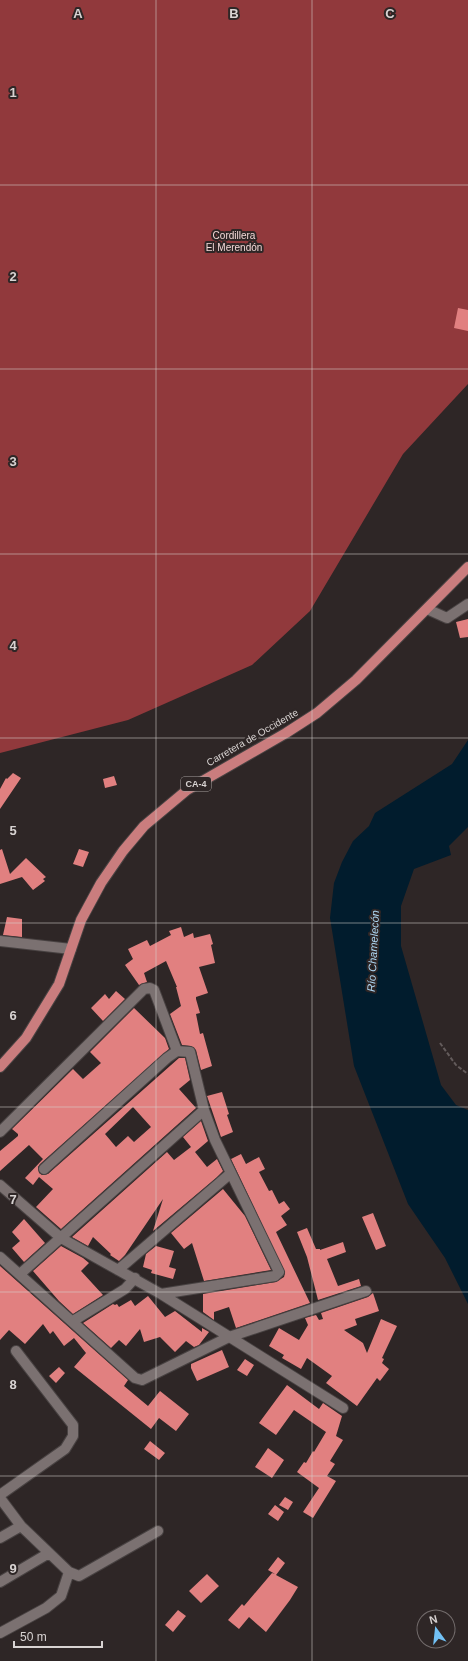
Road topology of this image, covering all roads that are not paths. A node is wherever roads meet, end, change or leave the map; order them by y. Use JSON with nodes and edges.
{"nodes":[{"id":1,"x":468,"y":567,"type":"edge"},
{"id":2,"x":468,"y":604,"type":"edge"},
{"id":3,"x":426,"y":609,"type":"junction"},
{"id":4,"x":0,"y":941,"type":"edge"},
{"id":5,"x":71,"y":949,"type":"junction"},
{"id":6,"x":177,"y":1050,"type":"junction"},
{"id":7,"x":0,"y":1067,"type":"edge"},
{"id":8,"x":204,"y":1110,"type":"junction"},
{"id":9,"x":0,"y":1132,"type":"edge"},
{"id":10,"x":44,"y":1169,"type":"dead end"},
{"id":11,"x":231,"y":1173,"type":"junction"},
{"id":12,"x":0,"y":1185,"type":"edge"},
{"id":13,"x":61,"y":1238,"type":"junction"},
{"id":14,"x":0,"y":1257,"type":"edge"},
{"id":15,"x":118,"y":1270,"type":"junction"},
{"id":16,"x":20,"y":1274,"type":"junction"},
{"id":17,"x":135,"y":1278,"type":"junction"},
{"id":18,"x":366,"y":1291,"type":"dead end"},
{"id":19,"x":161,"y":1294,"type":"junction"},
{"id":20,"x":73,"y":1321,"type":"junction"},
{"id":21,"x":229,"y":1337,"type":"junction"},
{"id":22,"x":16,"y":1351,"type":"dead end"},
{"id":23,"x":343,"y":1408,"type":"dead end"},
{"id":24,"x":0,"y":1494,"type":"edge"},
{"id":25,"x":0,"y":1498,"type":"edge"},
{"id":26,"x":21,"y":1526,"type":"junction"},
{"id":27,"x":158,"y":1531,"type":"dead end"},
{"id":28,"x":0,"y":1538,"type":"edge"},
{"id":29,"x":49,"y":1553,"type":"junction"},
{"id":30,"x":69,"y":1572,"type":"junction"},
{"id":31,"x":0,"y":1582,"type":"edge"},
{"id":32,"x":0,"y":1633,"type":"edge"}],
"edges":[{"from":1,"to":3,"type":"main road","name":"Carretera de Occidente","number":"CA-4"},
{"from":2,"to":3,"type":"street"},
{"from":3,"to":5,"type":"main road","name":"Carretera de Occidente","number":"CA-4"},
{"from":4,"to":5,"type":"street"},
{"from":5,"to":7,"type":"main road","name":"Carretera de Occidente","number":"CA-4"},
{"from":6,"to":8,"type":"street"},
{"from":6,"to":9,"type":"street"},
{"from":6,"to":10,"type":"street"},
{"from":8,"to":11,"type":"street"},
{"from":8,"to":13,"type":"street"},
{"from":11,"to":15,"type":"street"},
{"from":11,"to":19,"type":"street"},
{"from":12,"to":13,"type":"street"},
{"from":13,"to":15,"type":"street"},
{"from":13,"to":16,"type":"street"},
{"from":14,"to":16,"type":"street"},
{"from":15,"to":17,"type":"street"},
{"from":16,"to":20,"type":"street"},
{"from":17,"to":19,"type":"street"},
{"from":17,"to":20,"type":"street"},
{"from":18,"to":21,"type":"street"},
{"from":19,"to":21,"type":"street"},
{"from":20,"to":21,"type":"street"},
{"from":21,"to":23,"type":"street"},
{"from":22,"to":24,"type":"street"},
{"from":25,"to":26,"type":"street"},
{"from":26,"to":28,"type":"street"},
{"from":26,"to":29,"type":"street"},
{"from":27,"to":30,"type":"street"},
{"from":29,"to":30,"type":"street"},
{"from":29,"to":31,"type":"street"},
{"from":30,"to":32,"type":"street"}]}
